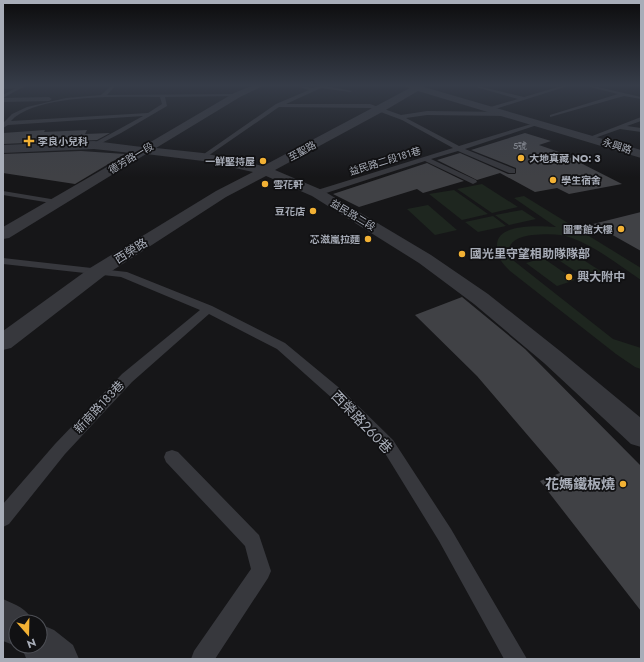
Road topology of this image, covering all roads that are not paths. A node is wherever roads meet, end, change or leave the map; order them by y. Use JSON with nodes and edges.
{"nodes":[{"id":1,"x":14,"y":116,"type":"edge"},
{"id":2,"x":122,"y":116,"type":"edge"},
{"id":3,"x":146,"y":116,"type":"edge"},
{"id":4,"x":202,"y":116,"type":"edge"},
{"id":5,"x":262,"y":116,"type":"edge"},
{"id":6,"x":368,"y":116,"type":"edge"},
{"id":7,"x":407,"y":116,"type":"edge"},
{"id":8,"x":515,"y":116,"type":"edge"},
{"id":9,"x":400,"y":117,"type":"joint"},
{"id":10,"x":641,"y":119,"type":"edge"},
{"id":11,"x":540,"y":123,"type":"junction"},
{"id":12,"x":5,"y":124,"type":"edge"},
{"id":13,"x":617,"y":127,"type":"junction"},
{"id":14,"x":641,"y":130,"type":"edge"},
{"id":15,"x":590,"y":138,"type":"junction"},
{"id":16,"x":94,"y":145,"type":"junction"},
{"id":17,"x":3,"y":149,"type":"edge"},
{"id":18,"x":460,"y":149,"type":"junction"},
{"id":19,"x":146,"y":150,"type":"junction"},
{"id":20,"x":641,"y":154,"type":"edge"},
{"id":21,"x":203,"y":157,"type":"junction"},
{"id":22,"x":425,"y":159,"type":"junction"},
{"id":23,"x":266,"y":171,"type":"junction"},
{"id":24,"x":512,"y":171,"type":"dead end"},
{"id":25,"x":473,"y":182,"type":"dead end"},
{"id":26,"x":3,"y":193,"type":"edge"},
{"id":27,"x":316,"y":193,"type":"junction"},
{"id":28,"x":56,"y":202,"type":"junction"},
{"id":29,"x":3,"y":234,"type":"edge"},
{"id":30,"x":3,"y":261,"type":"edge"},
{"id":31,"x":97,"y":272,"type":"junction"},
{"id":32,"x":208,"y":309,"type":"junction"},
{"id":33,"x":3,"y":342,"type":"edge"},
{"id":34,"x":641,"y":436,"type":"edge"},
{"id":35,"x":172,"y":457,"type":"dead end"},
{"id":36,"x":3,"y":518,"type":"edge"},
{"id":37,"x":48,"y":650,"type":"edge"},
{"id":38,"x":59,"y":659,"type":"edge"},
{"id":39,"x":202,"y":659,"type":"edge"},
{"id":40,"x":516,"y":659,"type":"edge"}],
"edges":[{"from":1,"to":12,"type":"lane"},
{"from":2,"to":12,"type":"lane"},
{"from":3,"to":16,"type":"lane"},
{"from":4,"to":19,"type":"street","name":"德芳路一段"},
{"from":5,"to":21,"type":"lane"},
{"from":6,"to":23,"type":"street","name":"至聖路"},
{"from":7,"to":9,"type":"lane"},
{"from":8,"to":11,"type":"street","name":"永興路"},
{"from":9,"to":18,"type":"lane"},
{"from":10,"to":13,"type":"lane"},
{"from":11,"to":15,"type":"street","name":"永興路"},
{"from":11,"to":18,"type":"lane","name":"益民路二段181巷"},
{"from":13,"to":14,"type":"lane"},
{"from":13,"to":15,"type":"lane"},
{"from":15,"to":20,"type":"street","name":"永興路"},
{"from":16,"to":17,"type":"street","name":"益民路二段"},
{"from":16,"to":19,"type":"street","name":"益民路二段"},
{"from":18,"to":22,"type":"lane","name":"益民路二段181巷"},
{"from":18,"to":24,"type":"lane"},
{"from":19,"to":21,"type":"street","name":"益民路二段"},
{"from":19,"to":28,"type":"street","name":"德芳路一段"},
{"from":21,"to":23,"type":"street","name":"益民路二段"},
{"from":22,"to":25,"type":"lane"},
{"from":22,"to":27,"type":"lane","name":"益民路二段181巷"},
{"from":23,"to":27,"type":"street","name":"益民路二段"},
{"from":23,"to":31,"type":"street","name":"西榮路"},
{"from":26,"to":28,"type":"lane"},
{"from":27,"to":34,"type":"street","name":"益民路二段"},
{"from":28,"to":29,"type":"street","name":"德芳路一段"},
{"from":30,"to":31,"type":"lane","name":"西榮路260巷"},
{"from":31,"to":32,"type":"lane","name":"西榮路260巷"},
{"from":31,"to":33,"type":"street","name":"西榮路"},
{"from":32,"to":36,"type":"lane","name":"新南路183巷"},
{"from":32,"to":40,"type":"lane","name":"西榮路260巷"},
{"from":35,"to":39,"type":"lane"},
{"from":37,"to":38,"type":"street"}]}
